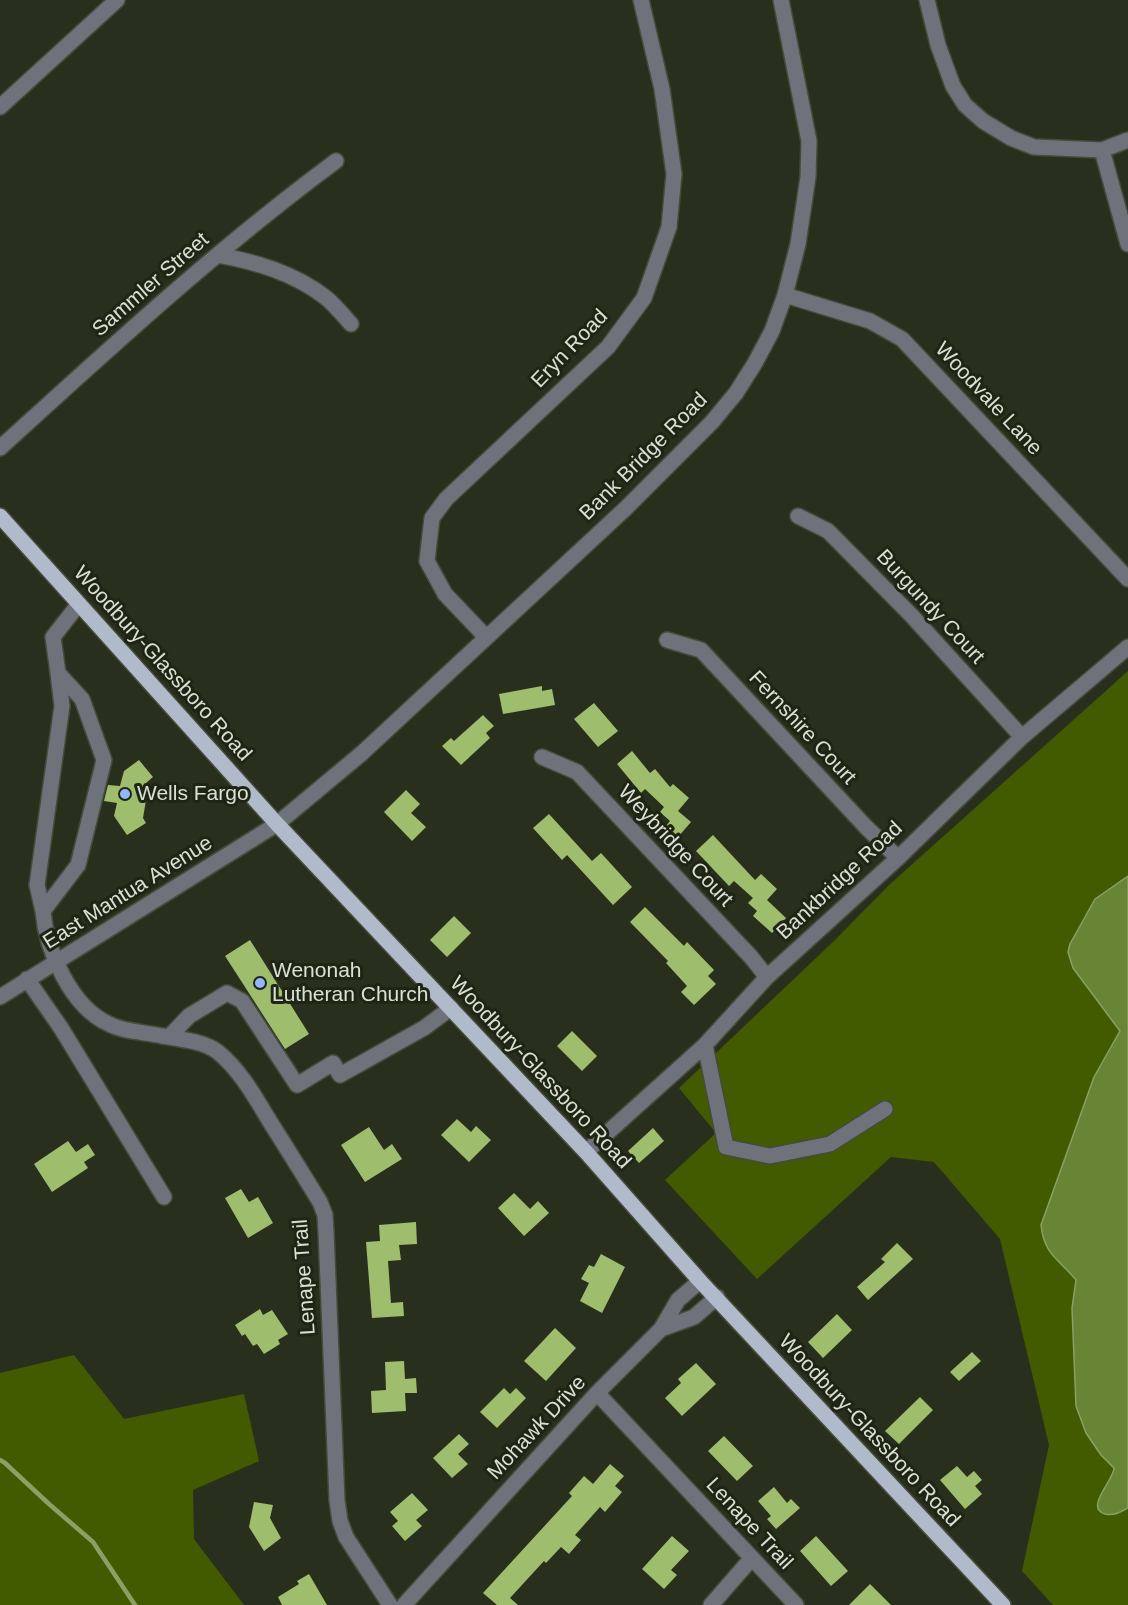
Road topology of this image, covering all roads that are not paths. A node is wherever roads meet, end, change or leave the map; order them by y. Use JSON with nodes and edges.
{"nodes":[{"id":1,"x":117,"y":0,"type":"edge"},
{"id":2,"x":641,"y":0,"type":"edge"},
{"id":3,"x":781,"y":0,"type":"edge"},
{"id":4,"x":927,"y":0,"type":"edge"},
{"id":5,"x":0,"y":107,"type":"edge"},
{"id":6,"x":1128,"y":140,"type":"edge"},
{"id":7,"x":1102,"y":150,"type":"junction"},
{"id":8,"x":336,"y":161,"type":"dead end"},
{"id":9,"x":1128,"y":244,"type":"edge"},
{"id":10,"x":218,"y":255,"type":"junction"},
{"id":11,"x":786,"y":295,"type":"junction"},
{"id":12,"x":351,"y":324,"type":"dead end"},
{"id":13,"x":0,"y":448,"type":"edge"},
{"id":14,"x":0,"y":516,"type":"edge"},
{"id":15,"x":798,"y":516,"type":"dead end"},
{"id":16,"x":1128,"y":579,"type":"edge"},
{"id":17,"x":78,"y":605,"type":"junction"},
{"id":18,"x":486,"y":637,"type":"junction"},
{"id":19,"x":667,"y":640,"type":"dead end"},
{"id":20,"x":1128,"y":647,"type":"edge"},
{"id":21,"x":58,"y":672,"type":"junction"},
{"id":22,"x":1022,"y":737,"type":"junction"},
{"id":23,"x":542,"y":757,"type":"dead end"},
{"id":24,"x":277,"y":824,"type":"junction"},
{"id":25,"x":898,"y":858,"type":"junction"},
{"id":26,"x":43,"y":911,"type":"junction"},
{"id":27,"x":55,"y":963,"type":"junction"},
{"id":28,"x":767,"y":977,"type":"junction"},
{"id":29,"x":27,"y":980,"type":"junction"},
{"id":30,"x":0,"y":997,"type":"edge"},
{"id":31,"x":451,"y":1008,"type":"junction"},
{"id":32,"x":169,"y":1037,"type":"junction"},
{"id":33,"x":705,"y":1045,"type":"junction"},
{"id":34,"x":885,"y":1109,"type":"dead end"},
{"id":35,"x":586,"y":1152,"type":"junction"},
{"id":36,"x":164,"y":1197,"type":"dead end"},
{"id":37,"x":700,"y":1281,"type":"junction"},
{"id":38,"x":717,"y":1297,"type":"junction"},
{"id":39,"x":661,"y":1329,"type":"junction"},
{"id":40,"x":597,"y":1393,"type":"junction"},
{"id":41,"x":752,"y":1558,"type":"junction"},
{"id":42,"x":390,"y":1605,"type":"edge"},
{"id":43,"x":404,"y":1605,"type":"edge"},
{"id":44,"x":711,"y":1605,"type":"edge"},
{"id":45,"x":796,"y":1605,"type":"edge"},
{"id":46,"x":1003,"y":1605,"type":"edge"}],
"edges":[{"from":1,"to":5,"type":"street"},
{"from":2,"to":18,"type":"street","name":"Eryn Road"},
{"from":3,"to":11,"type":"street","name":"Bank Bridge Road"},
{"from":4,"to":7,"type":"street"},
{"from":6,"to":7,"type":"street"},
{"from":7,"to":9,"type":"street"},
{"from":8,"to":10,"type":"street","name":"Sammler Street"},
{"from":10,"to":12,"type":"street"},
{"from":10,"to":13,"type":"street","name":"Sammler Street"},
{"from":11,"to":16,"type":"street","name":"Woodvale Lane"},
{"from":11,"to":18,"type":"street","name":"Bank Bridge Road"},
{"from":14,"to":17,"type":"main road","name":"Woodbury-Glassboro Road"},
{"from":15,"to":22,"type":"street","name":"Burgundy Court"},
{"from":17,"to":21,"type":"street","name":"Lenape Trail"},
{"from":17,"to":24,"type":"main road","name":"Woodbury-Glassboro Road"},
{"from":18,"to":24,"type":"street","name":"Bank Bridge Road"},
{"from":19,"to":25,"type":"street","name":"Fernshire Court"},
{"from":20,"to":22,"type":"street","name":"Bankbridge Road"},
{"from":21,"to":26,"type":"street","name":"Lenape Trail"},
{"from":21,"to":26,"type":"street"},
{"from":22,"to":25,"type":"street","name":"Bankbridge Road"},
{"from":23,"to":28,"type":"street","name":"Weybridge Court"},
{"from":24,"to":27,"type":"street","name":"East Mantua Avenue"},
{"from":24,"to":31,"type":"main road","name":"Woodbury-Glassboro Road"},
{"from":25,"to":28,"type":"street","name":"Bankbridge Road"},
{"from":26,"to":27,"type":"street","name":"Lenape Trail"},
{"from":27,"to":29,"type":"street","name":"East Mantua Avenue"},
{"from":27,"to":32,"type":"street","name":"Lenape Trail"},
{"from":28,"to":33,"type":"street","name":"Bankbridge Road"},
{"from":29,"to":30,"type":"street","name":"East Mantua Avenue"},
{"from":29,"to":36,"type":"street"},
{"from":31,"to":32,"type":"street"},
{"from":31,"to":35,"type":"main road","name":"Woodbury-Glassboro Road"},
{"from":32,"to":42,"type":"street","name":"Lenape Trail"},
{"from":33,"to":34,"type":"street"},
{"from":33,"to":35,"type":"street","name":"Bankbridge Road"},
{"from":35,"to":37,"type":"main road","name":"Woodbury-Glassboro Road"},
{"from":37,"to":38,"type":"main road","name":"Woodbury-Glassboro Road"},
{"from":37,"to":39,"type":"street","name":"Mohawk Drive"},
{"from":38,"to":39,"type":"street"},
{"from":38,"to":46,"type":"main road","name":"Woodbury-Glassboro Road"},
{"from":39,"to":40,"type":"street","name":"Mohawk Drive"},
{"from":40,"to":41,"type":"street","name":"Lenape Trail"},
{"from":40,"to":43,"type":"street","name":"Mohawk Drive"},
{"from":41,"to":44,"type":"street"},
{"from":41,"to":45,"type":"street","name":"Lenape Trail"}]}
